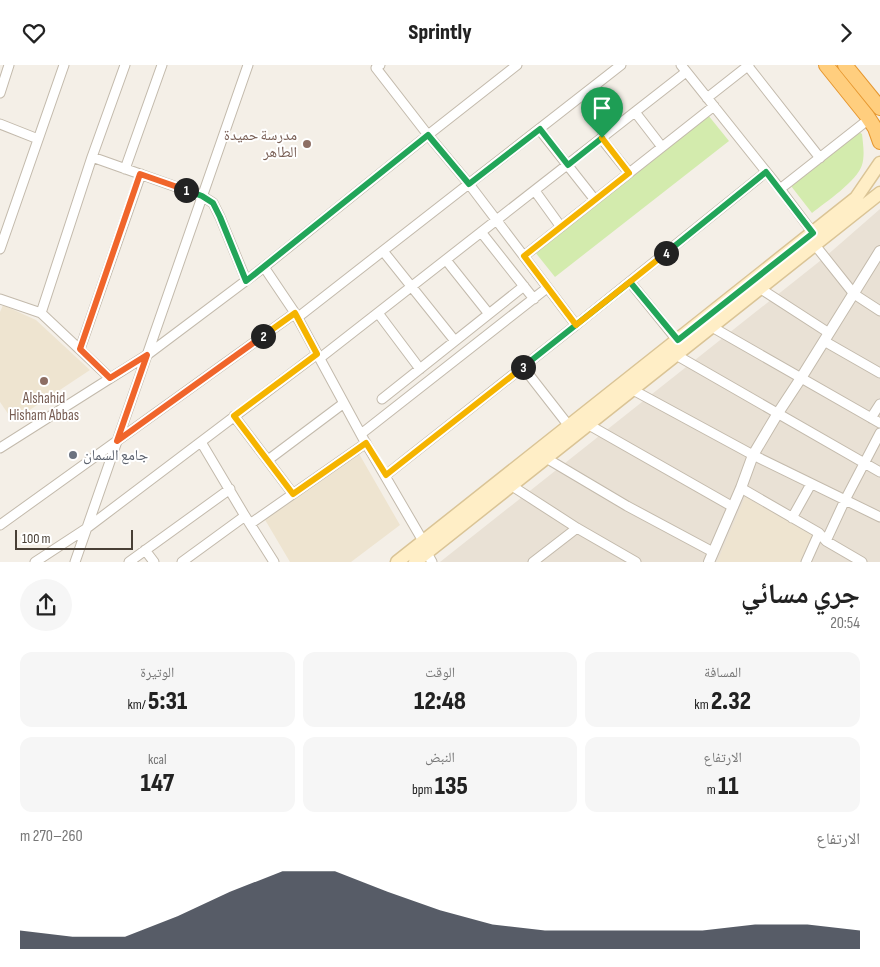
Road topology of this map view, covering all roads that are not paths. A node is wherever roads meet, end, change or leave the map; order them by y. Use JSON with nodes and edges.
{"nodes":[{"id":1,"x":10,"y":65,"type":"edge"},
{"id":2,"x":64,"y":65,"type":"edge"},
{"id":3,"x":125,"y":65,"type":"edge"},
{"id":4,"x":162,"y":65,"type":"edge"},
{"id":5,"x":248,"y":65,"type":"edge"},
{"id":6,"x":517,"y":65,"type":"edge"},
{"id":7,"x":621,"y":65,"type":"edge"},
{"id":8,"x":748,"y":65,"type":"edge"},
{"id":9,"x":826,"y":65,"type":"edge"},
{"id":10,"x":845,"y":65,"type":"edge"},
{"id":11,"x":375,"y":66,"type":"edge"},
{"id":12,"x":683,"y":69,"type":"edge"},
{"id":13,"x":0,"y":93,"type":"edge"},
{"id":14,"x":707,"y":98,"type":"junction"},
{"id":15,"x":714,"y":106,"type":"junction"},
{"id":16,"x":880,"y":108,"type":"edge"},
{"id":17,"x":635,"y":112,"type":"junction"},
{"id":18,"x":869,"y":119,"type":"junction"},
{"id":19,"x":0,"y":124,"type":"edge"},
{"id":20,"x":540,"y":129,"type":"junction"},
{"id":21,"x":428,"y":135,"type":"junction"},
{"id":22,"x":602,"y":138,"type":"junction"},
{"id":23,"x":38,"y":139,"type":"junction"},
{"id":24,"x":880,"y":142,"type":"edge"},
{"id":25,"x":662,"y":147,"type":"junction"},
{"id":26,"x":92,"y":157,"type":"junction"},
{"id":27,"x":820,"y":158,"type":"junction"},
{"id":28,"x":880,"y":163,"type":"edge"},
{"id":29,"x":568,"y":165,"type":"junction"},
{"id":30,"x":125,"y":169,"type":"junction"},
{"id":31,"x":766,"y":172,"type":"junction"},
{"id":32,"x":629,"y":173,"type":"junction"},
{"id":33,"x":140,"y":174,"type":"junction"},
{"id":34,"x":469,"y":184,"type":"junction"},
{"id":35,"x":780,"y":189,"type":"junction"},
{"id":36,"x":535,"y":191,"type":"junction"},
{"id":37,"x":880,"y":193,"type":"edge"},
{"id":38,"x":202,"y":196,"type":"junction"},
{"id":39,"x":595,"y":200,"type":"junction"},
{"id":40,"x":496,"y":221,"type":"junction"},
{"id":41,"x":561,"y":227,"type":"junction"},
{"id":42,"x":481,"y":233,"type":"junction"},
{"id":43,"x":814,"y":239,"type":"junction"},
{"id":44,"x":0,"y":249,"type":"edge"},
{"id":45,"x":383,"y":251,"type":"junction"},
{"id":46,"x":524,"y":256,"type":"junction"},
{"id":47,"x":878,"y":258,"type":"edge"},
{"id":48,"x":446,"y":260,"type":"junction"},
{"id":49,"x":264,"y":267,"type":"junction"},
{"id":50,"x":246,"y":281,"type":"junction"},
{"id":51,"x":630,"y":282,"type":"junction"},
{"id":52,"x":524,"y":286,"type":"junction"},
{"id":53,"x":411,"y":287,"type":"junction"},
{"id":54,"x":547,"y":288,"type":"junction"},
{"id":55,"x":761,"y":289,"type":"junction"},
{"id":56,"x":854,"y":294,"type":"junction"},
{"id":57,"x":0,"y":299,"type":"edge"},
{"id":58,"x":534,"y":299,"type":"junction"},
{"id":59,"x":880,"y":311,"type":"edge"},
{"id":60,"x":41,"y":313,"type":"junction"},
{"id":61,"x":378,"y":313,"type":"junction"},
{"id":62,"x":489,"y":314,"type":"junction"},
{"id":63,"x":296,"y":315,"type":"junction"},
{"id":64,"x":576,"y":325,"type":"junction"},
{"id":65,"x":712,"y":327,"type":"junction"},
{"id":66,"x":826,"y":337,"type":"junction"},
{"id":67,"x":678,"y":340,"type":"junction"},
{"id":68,"x":455,"y":341,"type":"junction"},
{"id":69,"x":80,"y":349,"type":"junction"},
{"id":70,"x":147,"y":355,"type":"junction"},
{"id":71,"x":676,"y":355,"type":"junction"},
{"id":72,"x":318,"y":356,"type":"junction"},
{"id":73,"x":523,"y":367,"type":"junction"},
{"id":74,"x":420,"y":369,"type":"junction"},
{"id":75,"x":880,"y":373,"type":"edge"},
{"id":76,"x":110,"y":378,"type":"junction"},
{"id":77,"x":801,"y":378,"type":"junction"},
{"id":78,"x":633,"y":390,"type":"junction"},
{"id":79,"x":382,"y":399,"type":"dead end"},
{"id":80,"x":344,"y":403,"type":"junction"},
{"id":81,"x":880,"y":404,"type":"edge"},
{"id":82,"x":778,"y":413,"type":"junction"},
{"id":83,"x":234,"y":416,"type":"junction"},
{"id":84,"x":871,"y":418,"type":"junction"},
{"id":85,"x":880,"y":423,"type":"edge"},
{"id":86,"x":589,"y":425,"type":"junction"},
{"id":87,"x":569,"y":426,"type":"junction"},
{"id":88,"x":880,"y":433,"type":"edge"},
{"id":89,"x":361,"y":434,"type":"junction"},
{"id":90,"x":117,"y":441,"type":"junction"},
{"id":91,"x":201,"y":442,"type":"junction"},
{"id":92,"x":366,"y":443,"type":"junction"},
{"id":93,"x":0,"y":448,"type":"edge"},
{"id":94,"x":753,"y":455,"type":"junction"},
{"id":95,"x":546,"y":458,"type":"junction"},
{"id":96,"x":268,"y":460,"type":"junction"},
{"id":97,"x":865,"y":463,"type":"junction"},
{"id":98,"x":880,"y":471,"type":"edge"},
{"id":99,"x":386,"y":475,"type":"junction"},
{"id":100,"x":811,"y":484,"type":"junction"},
{"id":101,"x":512,"y":486,"type":"junction"},
{"id":102,"x":741,"y":488,"type":"junction"},
{"id":103,"x":230,"y":489,"type":"junction"},
{"id":104,"x":293,"y":494,"type":"junction"},
{"id":105,"x":845,"y":500,"type":"junction"},
{"id":106,"x":733,"y":507,"type":"junction"},
{"id":107,"x":880,"y":517,"type":"edge"},
{"id":108,"x":792,"y":518,"type":"junction"},
{"id":109,"x":247,"y":520,"type":"junction"},
{"id":110,"x":0,"y":525,"type":"edge"},
{"id":111,"x":87,"y":527,"type":"junction"},
{"id":112,"x":577,"y":527,"type":"junction"},
{"id":113,"x":819,"y":533,"type":"junction"},
{"id":114,"x":826,"y":541,"type":"junction"},
{"id":115,"x":145,"y":550,"type":"junction"},
{"id":116,"x":428,"y":552,"type":"edge"},
{"id":117,"x":626,"y":556,"type":"junction"},
{"id":118,"x":711,"y":557,"type":"edge"},
{"id":119,"x":36,"y":562,"type":"edge"},
{"id":120,"x":75,"y":562,"type":"edge"},
{"id":121,"x":129,"y":562,"type":"edge"},
{"id":122,"x":154,"y":562,"type":"edge"},
{"id":123,"x":182,"y":562,"type":"edge"},
{"id":124,"x":274,"y":562,"type":"edge"},
{"id":125,"x":396,"y":562,"type":"edge"},
{"id":126,"x":415,"y":562,"type":"edge"},
{"id":127,"x":533,"y":562,"type":"edge"},
{"id":128,"x":618,"y":562,"type":"edge"},
{"id":129,"x":636,"y":562,"type":"edge"},
{"id":130,"x":806,"y":562,"type":"edge"},
{"id":131,"x":862,"y":562,"type":"edge"}],
"edges":[{"from":1,"to":13,"type":"street"},
{"from":2,"to":23,"type":"street"},
{"from":3,"to":26,"type":"street"},
{"from":4,"to":30,"type":"street"},
{"from":5,"to":38,"type":"street"},
{"from":6,"to":21,"type":"street"},
{"from":7,"to":20,"type":"street"},
{"from":8,"to":14,"type":"street"},
{"from":8,"to":27,"type":"street"},
{"from":9,"to":18,"type":"highway"},
{"from":10,"to":16,"type":"highway"},
{"from":11,"to":21,"type":"street"},
{"from":12,"to":14,"type":"street"},
{"from":12,"to":17,"type":"street"},
{"from":14,"to":15,"type":"street"},
{"from":15,"to":25,"type":"street"},
{"from":15,"to":31,"type":"street"},
{"from":17,"to":22,"type":"street"},
{"from":17,"to":25,"type":"street"},
{"from":18,"to":24,"type":"highway"},
{"from":18,"to":27,"type":"street"},
{"from":19,"to":23,"type":"street"},
{"from":20,"to":29,"type":"street"},
{"from":20,"to":34,"type":"street"},
{"from":21,"to":34,"type":"street"},
{"from":21,"to":49,"type":"street"},
{"from":22,"to":29,"type":"street"},
{"from":22,"to":32,"type":"street"},
{"from":23,"to":44,"type":"street"},
{"from":25,"to":32,"type":"street"},
{"from":26,"to":30,"type":"street"},
{"from":26,"to":60,"type":"street"},
{"from":27,"to":35,"type":"street"},
{"from":28,"to":43,"type":"main road"},
{"from":29,"to":36,"type":"street"},
{"from":29,"to":39,"type":"street"},
{"from":30,"to":33,"type":"street"},
{"from":31,"to":35,"type":"street"},
{"from":31,"to":51,"type":"street"},
{"from":32,"to":39,"type":"street"},
{"from":33,"to":38,"type":"street"},
{"from":33,"to":69,"type":"street"},
{"from":34,"to":40,"type":"street"},
{"from":34,"to":45,"type":"street"},
{"from":35,"to":43,"type":"street"},
{"from":36,"to":40,"type":"street"},
{"from":36,"to":41,"type":"street"},
{"from":37,"to":43,"type":"main road"},
{"from":38,"to":50,"type":"street"},
{"from":38,"to":70,"type":"street"},
{"from":39,"to":41,"type":"street"},
{"from":40,"to":42,"type":"street"},
{"from":40,"to":46,"type":"street"},
{"from":41,"to":46,"type":"street"},
{"from":42,"to":48,"type":"street"},
{"from":42,"to":52,"type":"street"},
{"from":43,"to":55,"type":"main road"},
{"from":43,"to":56,"type":"street"},
{"from":43,"to":67,"type":"main road"},
{"from":45,"to":53,"type":"street"},
{"from":45,"to":63,"type":"street"},
{"from":46,"to":54,"type":"street"},
{"from":47,"to":56,"type":"street"},
{"from":48,"to":53,"type":"street"},
{"from":48,"to":62,"type":"street"},
{"from":49,"to":50,"type":"street"},
{"from":49,"to":63,"type":"street"},
{"from":50,"to":70,"type":"street"},
{"from":51,"to":64,"type":"street"},
{"from":51,"to":67,"type":"street"},
{"from":52,"to":58,"type":"street"},
{"from":52,"to":62,"type":"street"},
{"from":53,"to":61,"type":"street"},
{"from":53,"to":68,"type":"street"},
{"from":54,"to":58,"type":"street"},
{"from":54,"to":64,"type":"street"},
{"from":55,"to":65,"type":"main road"},
{"from":55,"to":66,"type":"street"},
{"from":56,"to":59,"type":"street"},
{"from":56,"to":66,"type":"street"},
{"from":57,"to":60,"type":"street"},
{"from":58,"to":89,"type":"street"},
{"from":60,"to":69,"type":"street"},
{"from":61,"to":72,"type":"street"},
{"from":61,"to":74,"type":"street"},
{"from":62,"to":68,"type":"street"},
{"from":63,"to":72,"type":"street"},
{"from":63,"to":90,"type":"street"},
{"from":64,"to":73,"type":"street"},
{"from":65,"to":71,"type":"main road"},
{"from":65,"to":77,"type":"street"},
{"from":66,"to":75,"type":"street"},
{"from":66,"to":77,"type":"street"},
{"from":67,"to":87,"type":"main road"},
{"from":68,"to":74,"type":"street"},
{"from":69,"to":76,"type":"street"},
{"from":70,"to":76,"type":"street"},
{"from":70,"to":90,"type":"street"},
{"from":71,"to":78,"type":"main road"},
{"from":71,"to":82,"type":"street"},
{"from":72,"to":80,"type":"street"},
{"from":72,"to":83,"type":"street"},
{"from":73,"to":87,"type":"street"},
{"from":73,"to":99,"type":"street"},
{"from":74,"to":79,"type":"street"},
{"from":76,"to":93,"type":"street"},
{"from":77,"to":82,"type":"street"},
{"from":77,"to":84,"type":"street"},
{"from":78,"to":86,"type":"main road"},
{"from":78,"to":94,"type":"street"},
{"from":80,"to":89,"type":"street"},
{"from":80,"to":96,"type":"street"},
{"from":81,"to":84,"type":"street"},
{"from":82,"to":94,"type":"street"},
{"from":82,"to":97,"type":"street"},
{"from":83,"to":91,"type":"street"},
{"from":83,"to":96,"type":"street"},
{"from":84,"to":85,"type":"street"},
{"from":86,"to":95,"type":"main road"},
{"from":86,"to":106,"type":"street"},
{"from":87,"to":116,"type":"main road"},
{"from":88,"to":97,"type":"street"},
{"from":89,"to":92,"type":"street"},
{"from":90,"to":110,"type":"street"},
{"from":90,"to":111,"type":"street"},
{"from":91,"to":103,"type":"street"},
{"from":91,"to":111,"type":"street"},
{"from":92,"to":99,"type":"street"},
{"from":92,"to":104,"type":"street"},
{"from":94,"to":100,"type":"street"},
{"from":94,"to":102,"type":"street"},
{"from":95,"to":101,"type":"main road"},
{"from":95,"to":118,"type":"street"},
{"from":96,"to":104,"type":"street"},
{"from":97,"to":98,"type":"street"},
{"from":97,"to":105,"type":"street"},
{"from":99,"to":116,"type":"street"},
{"from":100,"to":105,"type":"street"},
{"from":100,"to":108,"type":"street"},
{"from":101,"to":112,"type":"street"},
{"from":101,"to":116,"type":"main road"},
{"from":102,"to":106,"type":"street"},
{"from":102,"to":108,"type":"street"},
{"from":103,"to":109,"type":"street"},
{"from":103,"to":115,"type":"street"},
{"from":104,"to":109,"type":"street"},
{"from":105,"to":107,"type":"street"},
{"from":105,"to":114,"type":"street"},
{"from":106,"to":118,"type":"street"},
{"from":108,"to":113,"type":"street"},
{"from":109,"to":123,"type":"street"},
{"from":109,"to":124,"type":"street"},
{"from":111,"to":119,"type":"street"},
{"from":111,"to":120,"type":"street"},
{"from":112,"to":117,"type":"street"},
{"from":112,"to":127,"type":"street"},
{"from":113,"to":114,"type":"street"},
{"from":113,"to":130,"type":"street"},
{"from":114,"to":131,"type":"street"},
{"from":115,"to":121,"type":"street"},
{"from":115,"to":122,"type":"street"},
{"from":116,"to":125,"type":"main road"},
{"from":116,"to":126,"type":"main road"},
{"from":117,"to":128,"type":"street"},
{"from":117,"to":129,"type":"street"}]}
